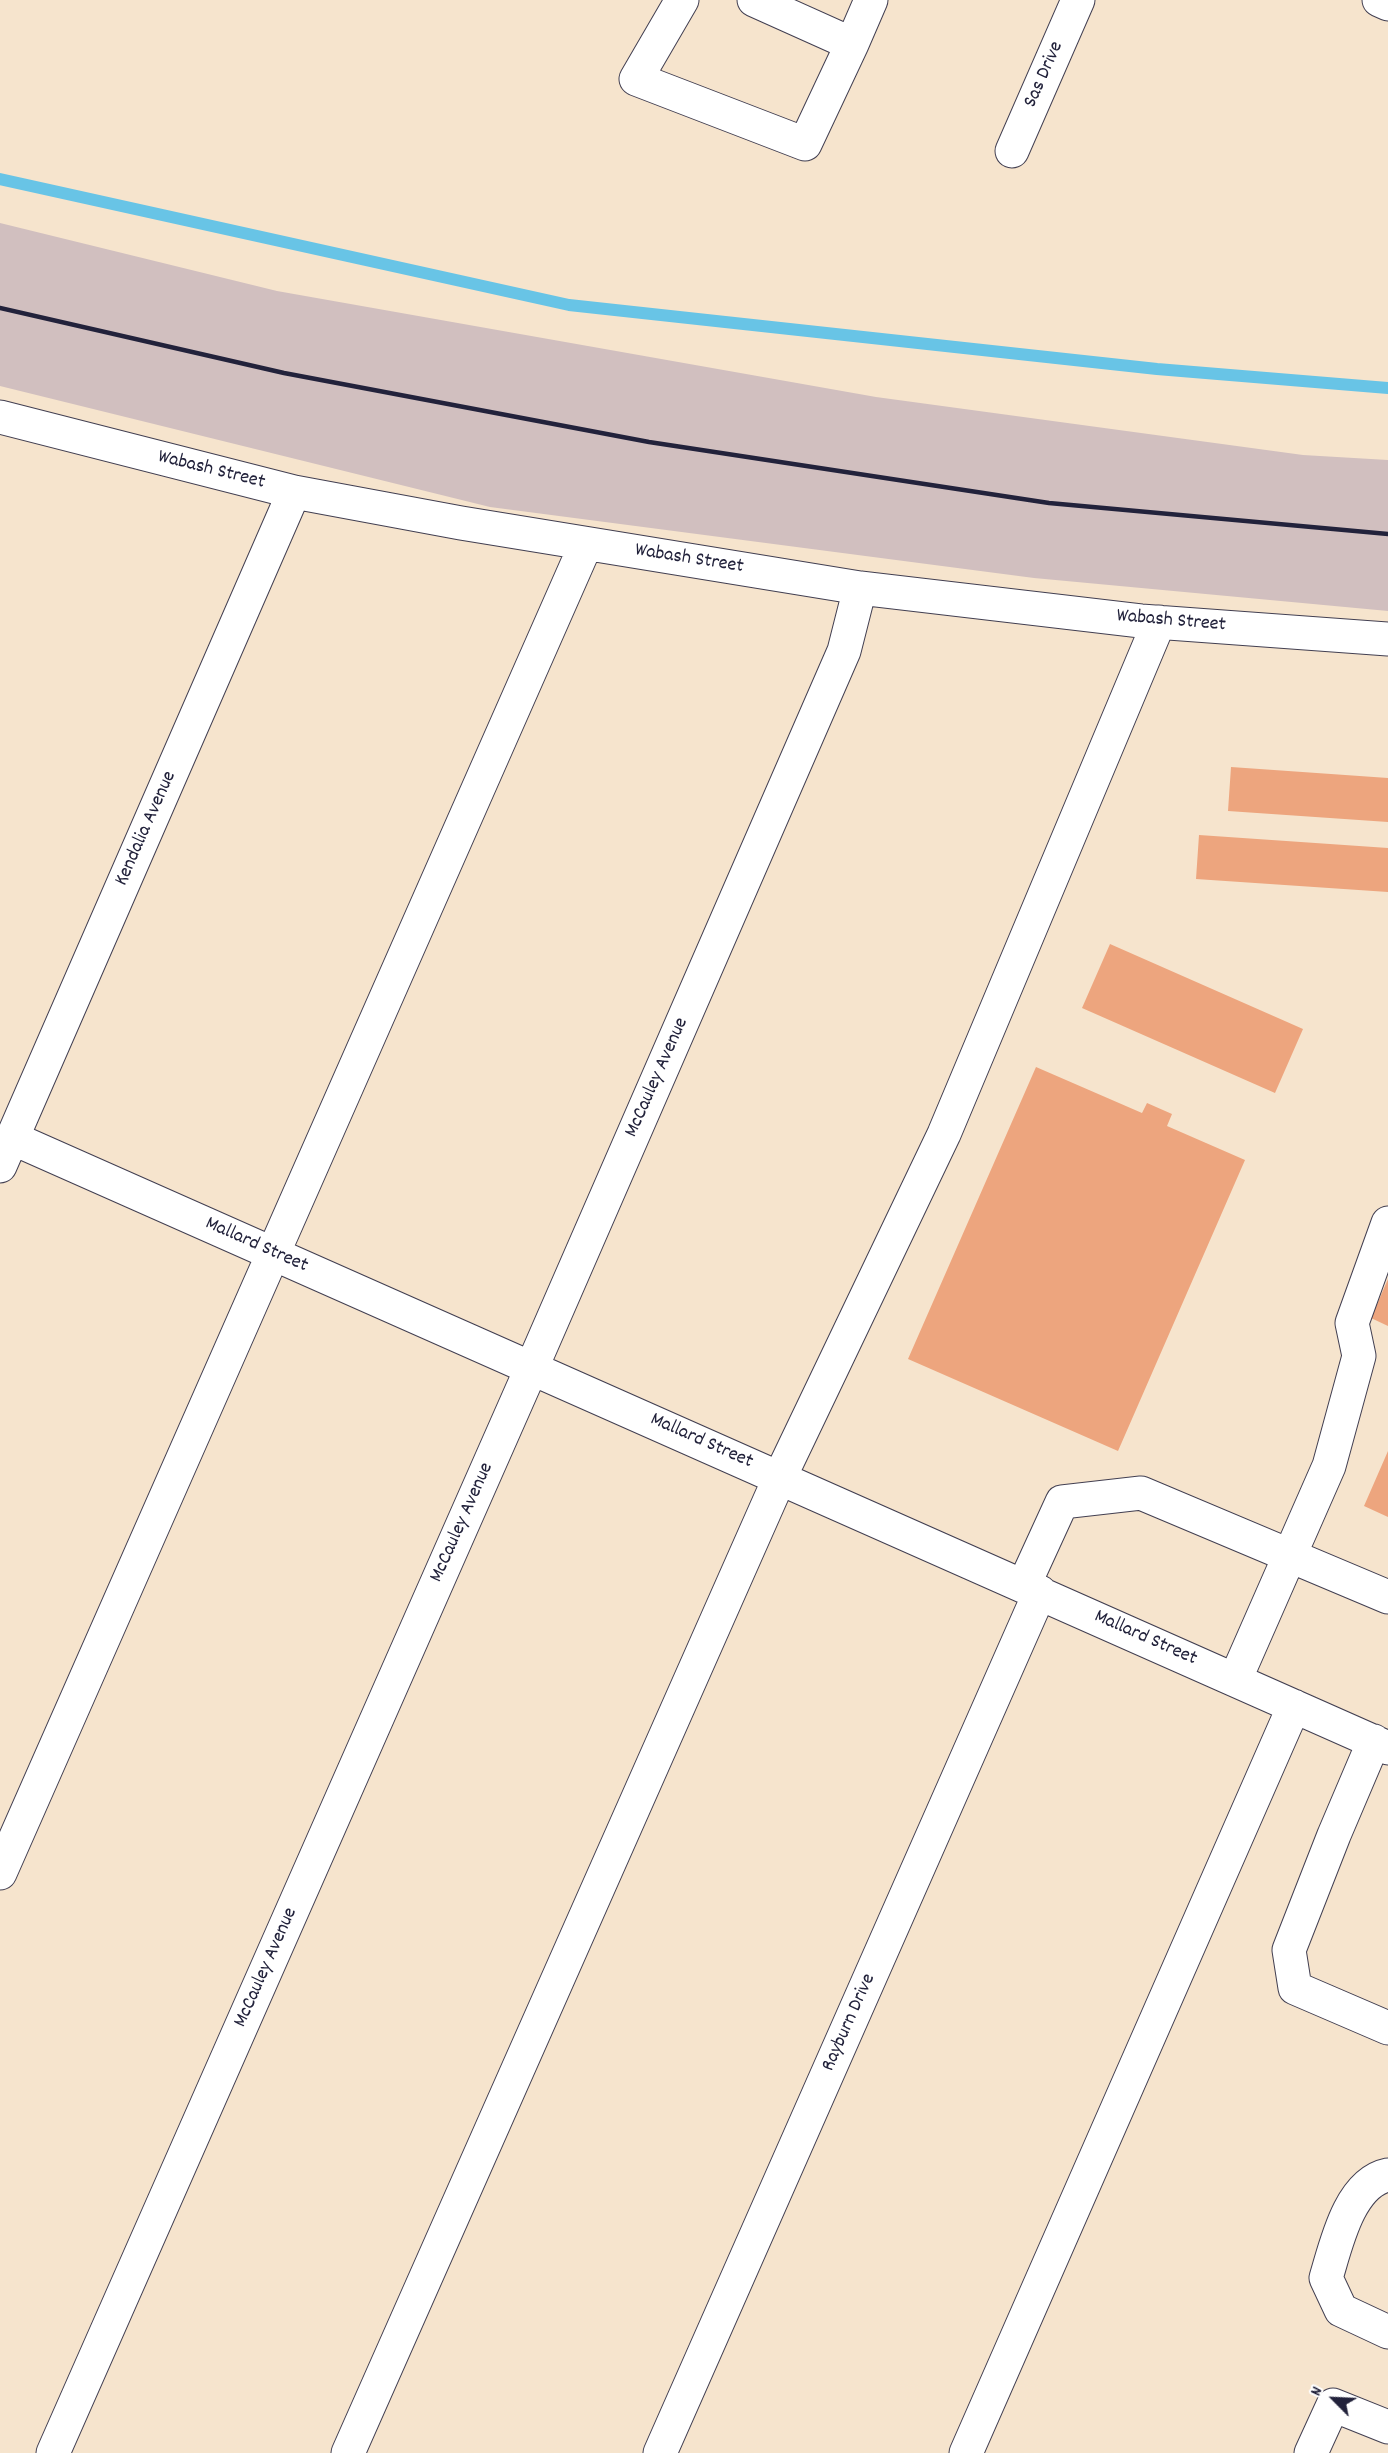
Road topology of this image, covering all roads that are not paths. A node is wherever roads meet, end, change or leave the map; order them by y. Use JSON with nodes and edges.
{"nodes":[{"id":1,"x":682,"y":0,"type":"edge"},
{"id":2,"x":754,"y":0,"type":"edge"},
{"id":3,"x":871,"y":0,"type":"edge"},
{"id":4,"x":1078,"y":0,"type":"edge"},
{"id":5,"x":1379,"y":0,"type":"edge"},
{"id":6,"x":1388,"y":4,"type":"edge"},
{"id":7,"x":852,"y":44,"type":"junction"},
{"id":8,"x":1012,"y":151,"type":"dead end"},
{"id":9,"x":4,"y":427,"type":"edge"},
{"id":10,"x":294,"y":492,"type":"junction"},
{"id":11,"x":586,"y":544,"type":"junction"},
{"id":12,"x":860,"y":588,"type":"junction"},
{"id":13,"x":1159,"y":622,"type":"junction"},
{"id":14,"x":1388,"y":639,"type":"edge"},
{"id":15,"x":6,"y":1152,"type":"edge"},
{"id":16,"x":1388,"y":1223,"type":"edge"},
{"id":17,"x":274,"y":1254,"type":"junction"},
{"id":18,"x":532,"y":1367,"type":"junction"},
{"id":19,"x":780,"y":1477,"type":"junction"},
{"id":20,"x":1290,"y":1555,"type":"junction"},
{"id":21,"x":1032,"y":1588,"type":"junction"},
{"id":22,"x":1388,"y":1597,"type":"edge"},
{"id":23,"x":1235,"y":1680,"type":"junction"},
{"id":24,"x":1294,"y":1706,"type":"junction"},
{"id":25,"x":1381,"y":1745,"type":"edge"},
{"id":26,"x":0,"y":1873,"type":"edge"},
{"id":27,"x":1388,"y":2028,"type":"edge"},
{"id":28,"x":1388,"y":2175,"type":"edge"},
{"id":29,"x":1388,"y":2331,"type":"edge"},
{"id":30,"x":1388,"y":2427,"type":"edge"},
{"id":31,"x":53,"y":2453,"type":"edge"},
{"id":32,"x":348,"y":2453,"type":"edge"},
{"id":33,"x":660,"y":2453,"type":"edge"},
{"id":34,"x":966,"y":2453,"type":"edge"},
{"id":35,"x":1311,"y":2453,"type":"edge"}],
"edges":[{"from":1,"to":7,"type":"street"},
{"from":2,"to":7,"type":"street"},
{"from":3,"to":7,"type":"street"},
{"from":4,"to":8,"type":"street","name":"Sas Drive"},
{"from":5,"to":6,"type":"street"},
{"from":9,"to":10,"type":"street","name":"Wabash Street"},
{"from":10,"to":11,"type":"street","name":"Wabash Street"},
{"from":10,"to":15,"type":"street","name":"Kendalia Avenue"},
{"from":11,"to":12,"type":"street","name":"Wabash Street"},
{"from":11,"to":17,"type":"street"},
{"from":12,"to":13,"type":"street","name":"Wabash Street"},
{"from":12,"to":18,"type":"street","name":"McCauley Avenue"},
{"from":13,"to":14,"type":"street","name":"Wabash Street"},
{"from":13,"to":19,"type":"street"},
{"from":15,"to":17,"type":"street","name":"Mallard Street"},
{"from":16,"to":20,"type":"street"},
{"from":17,"to":18,"type":"street","name":"Mallard Street"},
{"from":17,"to":26,"type":"street"},
{"from":18,"to":19,"type":"street","name":"Mallard Street"},
{"from":18,"to":31,"type":"street","name":"McCauley Avenue"},
{"from":19,"to":21,"type":"street","name":"Mallard Street"},
{"from":19,"to":32,"type":"street"},
{"from":20,"to":21,"type":"street","name":"Rayburn Drive"},
{"from":20,"to":22,"type":"street"},
{"from":20,"to":23,"type":"street"},
{"from":21,"to":23,"type":"street","name":"Mallard Street"},
{"from":21,"to":33,"type":"street","name":"Rayburn Drive"},
{"from":23,"to":24,"type":"street","name":"Mallard Street"},
{"from":24,"to":25,"type":"street","name":"Mallard Street"},
{"from":24,"to":34,"type":"street"},
{"from":25,"to":27,"type":"street"},
{"from":28,"to":29,"type":"street"},
{"from":30,"to":35,"type":"street"}]}
